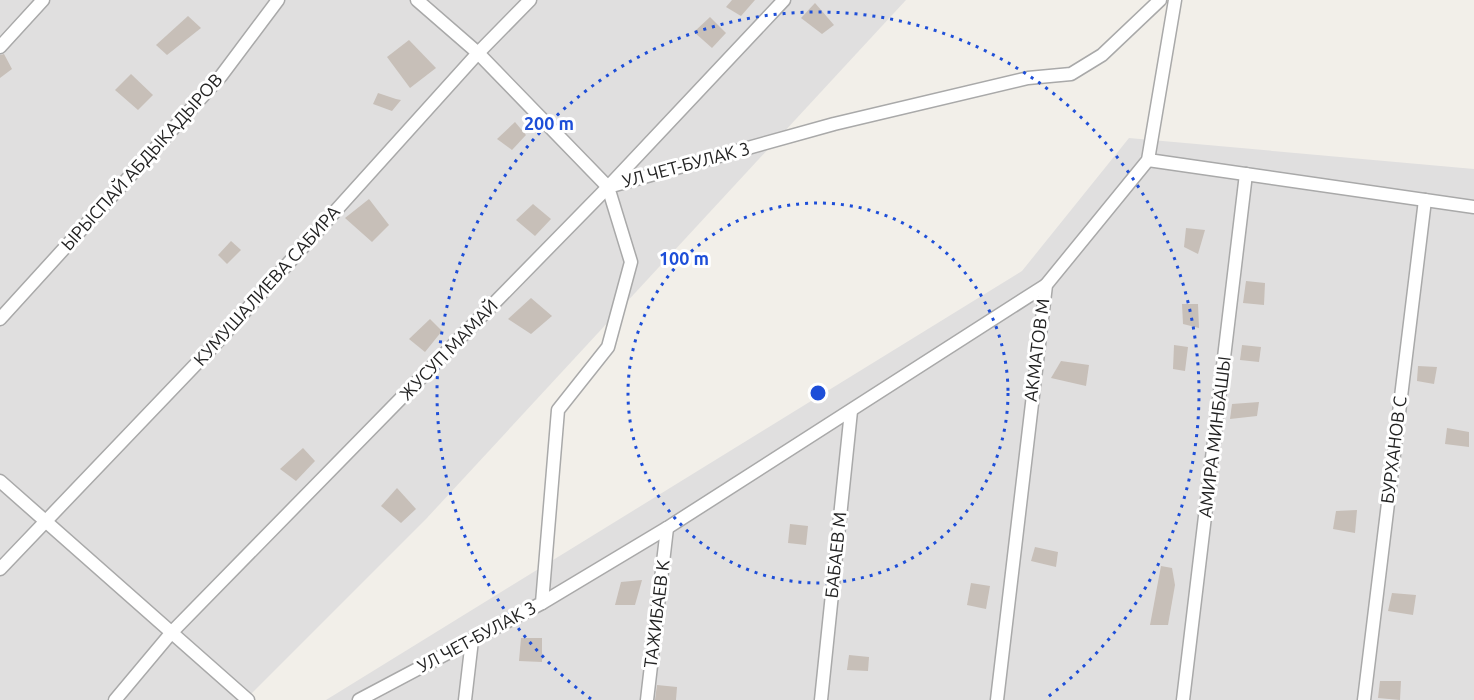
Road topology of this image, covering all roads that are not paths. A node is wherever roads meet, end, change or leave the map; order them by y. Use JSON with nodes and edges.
{"nodes":[{"id":1,"x":43,"y":0,"type":"edge"},
{"id":2,"x":278,"y":0,"type":"edge"},
{"id":3,"x":417,"y":0,"type":"edge"},
{"id":4,"x":530,"y":0,"type":"edge"},
{"id":5,"x":784,"y":0,"type":"edge"},
{"id":6,"x":1160,"y":0,"type":"edge"},
{"id":7,"x":1175,"y":0,"type":"edge"},
{"id":8,"x":0,"y":47,"type":"edge"},
{"id":9,"x":478,"y":53,"type":"junction"},
{"id":10,"x":1148,"y":160,"type":"junction"},
{"id":11,"x":1246,"y":174,"type":"junction"},
{"id":12,"x":608,"y":187,"type":"junction"},
{"id":13,"x":1425,"y":200,"type":"junction"},
{"id":14,"x":1474,"y":207,"type":"edge"},
{"id":15,"x":1046,"y":285,"type":"junction"},
{"id":16,"x":0,"y":319,"type":"edge"},
{"id":17,"x":851,"y":411,"type":"junction"},
{"id":18,"x":0,"y":481,"type":"edge"},
{"id":19,"x":45,"y":521,"type":"junction"},
{"id":20,"x":667,"y":528,"type":"junction"},
{"id":21,"x":0,"y":569,"type":"edge"},
{"id":22,"x":542,"y":603,"type":"junction"},
{"id":23,"x":172,"y":633,"type":"junction"},
{"id":24,"x":472,"y":640,"type":"junction"},
{"id":25,"x":115,"y":700,"type":"edge"},
{"id":26,"x":248,"y":700,"type":"edge"},
{"id":27,"x":359,"y":700,"type":"edge"},
{"id":28,"x":465,"y":700,"type":"edge"},
{"id":29,"x":647,"y":700,"type":"edge"},
{"id":30,"x":821,"y":700,"type":"edge"},
{"id":31,"x":997,"y":700,"type":"edge"},
{"id":32,"x":1183,"y":700,"type":"edge"},
{"id":33,"x":1364,"y":700,"type":"edge"}],
"edges":[{"from":1,"to":8,"type":"street"},
{"from":2,"to":16,"type":"street","name":"ЫРЫСПАЙ АБДЫКАДЫРОВ"},
{"from":3,"to":9,"type":"street"},
{"from":4,"to":9,"type":"street","name":"КУМУШАЛИЕВА САБИРА"},
{"from":5,"to":12,"type":"street","name":"ЖУСУП МАМАЙ"},
{"from":6,"to":12,"type":"street","name":"УЛ ЧЕТ-БУЛАК 3"},
{"from":7,"to":10,"type":"street","name":"АКМАТОВ М"},
{"from":9,"to":12,"type":"street"},
{"from":9,"to":19,"type":"street","name":"КУМУШАЛИЕВА САБИРА"},
{"from":10,"to":11,"type":"street"},
{"from":10,"to":15,"type":"street","name":"АКМАТОВ М"},
{"from":11,"to":13,"type":"street"},
{"from":11,"to":32,"type":"street","name":"АМИРА МИНБАШЫ"},
{"from":12,"to":22,"type":"street","name":"УЛ ЧЕТ-БУЛАК 3"},
{"from":12,"to":23,"type":"street","name":"ЖУСУП МАМАЙ"},
{"from":13,"to":14,"type":"street"},
{"from":13,"to":33,"type":"street","name":"БУРХАНОВ С"},
{"from":15,"to":17,"type":"street"},
{"from":15,"to":31,"type":"street","name":"АКМАТОВ М"},
{"from":17,"to":20,"type":"street"},
{"from":17,"to":30,"type":"street","name":"БАБАЕВ М"},
{"from":18,"to":19,"type":"street"},
{"from":19,"to":21,"type":"street","name":"КУМУШАЛИЕВА САБИРА"},
{"from":19,"to":23,"type":"street"},
{"from":20,"to":22,"type":"street"},
{"from":20,"to":29,"type":"street","name":"ТАЖИБАЕВ К"},
{"from":22,"to":24,"type":"street","name":"УЛ ЧЕТ-БУЛАК 3"},
{"from":23,"to":25,"type":"street","name":"ЖУСУП МАМАЙ"},
{"from":23,"to":26,"type":"street"},
{"from":24,"to":27,"type":"street","name":"УЛ ЧЕТ-БУЛАК 3"},
{"from":24,"to":28,"type":"street"}]}
